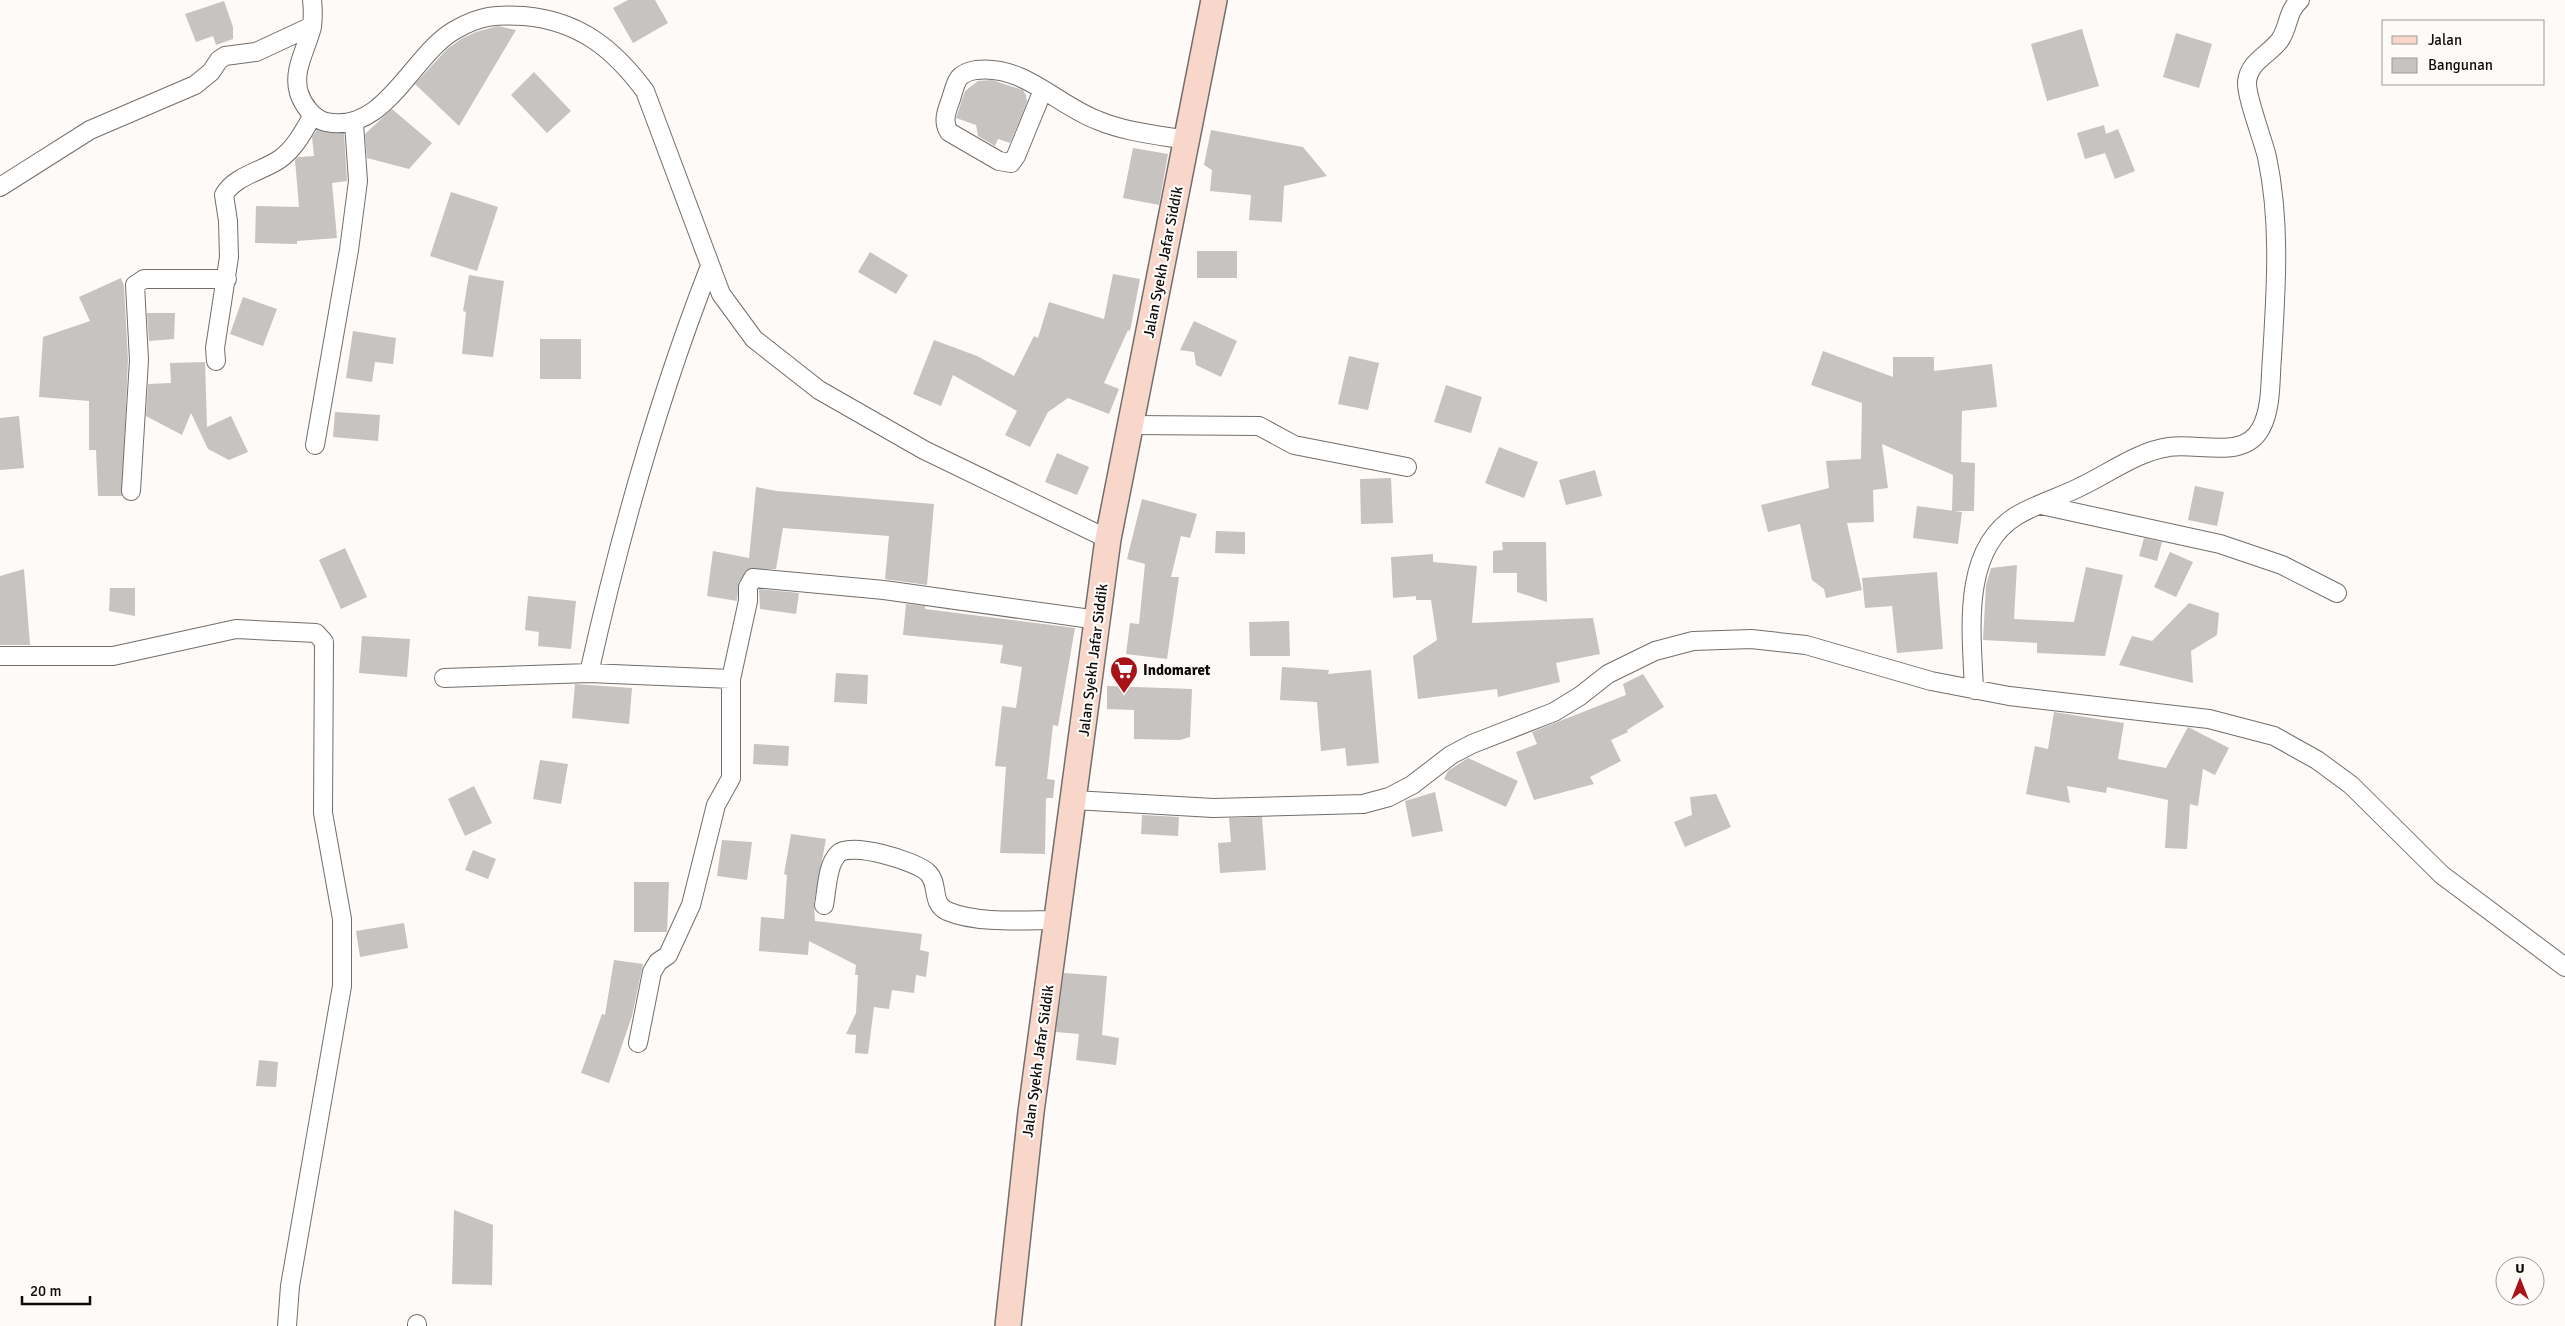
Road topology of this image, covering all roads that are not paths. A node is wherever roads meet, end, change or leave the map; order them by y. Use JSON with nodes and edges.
{"nodes":[{"id":1,"x":312,"y":0,"type":"edge"},
{"id":2,"x":1214,"y":0,"type":"edge"},
{"id":3,"x":2300,"y":0,"type":"edge"},
{"id":4,"x":312,"y":26,"type":"junction"},
{"id":5,"x":1043,"y":90,"type":"junction"},
{"id":6,"x":312,"y":115,"type":"junction"},
{"id":7,"x":354,"y":123,"type":"junction"},
{"id":8,"x":1187,"y":140,"type":"junction"},
{"id":9,"x":0,"y":187,"type":"edge"},
{"id":10,"x":710,"y":266,"type":"junction"},
{"id":11,"x":227,"y":279,"type":"junction"},
{"id":12,"x":216,"y":361,"type":"dead end"},
{"id":13,"x":1132,"y":425,"type":"junction"},
{"id":14,"x":315,"y":445,"type":"dead end"},
{"id":15,"x":1407,"y":467,"type":"dead end"},
{"id":16,"x":131,"y":491,"type":"dead end"},
{"id":17,"x":2041,"y":505,"type":"junction"},
{"id":18,"x":1108,"y":539,"type":"junction"},
{"id":19,"x":2336,"y":593,"type":"dead end"},
{"id":20,"x":1098,"y":620,"type":"junction"},
{"id":21,"x":0,"y":656,"type":"edge"},
{"id":22,"x":589,"y":673,"type":"junction"},
{"id":23,"x":444,"y":678,"type":"dead end"},
{"id":24,"x":730,"y":679,"type":"junction"},
{"id":25,"x":1974,"y":690,"type":"junction"},
{"id":26,"x":1074,"y":800,"type":"junction"},
{"id":27,"x":824,"y":905,"type":"dead end"},
{"id":28,"x":1057,"y":920,"type":"junction"},
{"id":29,"x":2565,"y":967,"type":"edge"},
{"id":30,"x":638,"y":1043,"type":"dead end"},
{"id":31,"x":287,"y":1326,"type":"edge"},
{"id":32,"x":1008,"y":1326,"type":"edge"}],
"edges":[{"from":1,"to":4,"type":"street"},
{"from":2,"to":8,"type":"main road","name":"Jalan Syekh Jafar Siddik"},
{"from":3,"to":17,"type":"street"},
{"from":4,"to":6,"type":"street"},
{"from":4,"to":9,"type":"street"},
{"from":5,"to":5,"type":"street"},
{"from":5,"to":8,"type":"street"},
{"from":6,"to":7,"type":"street"},
{"from":6,"to":11,"type":"street"},
{"from":7,"to":10,"type":"street"},
{"from":7,"to":14,"type":"street"},
{"from":8,"to":13,"type":"main road","name":"Jalan Syekh Jafar Siddik"},
{"from":10,"to":18,"type":"street"},
{"from":10,"to":22,"type":"street"},
{"from":11,"to":12,"type":"street"},
{"from":11,"to":16,"type":"street"},
{"from":13,"to":15,"type":"street"},
{"from":13,"to":18,"type":"main road","name":"Jalan Syekh Jafar Siddik"},
{"from":17,"to":19,"type":"street"},
{"from":17,"to":25,"type":"street"},
{"from":18,"to":20,"type":"main road","name":"Jalan Syekh Jafar Siddik"},
{"from":20,"to":24,"type":"street"},
{"from":20,"to":26,"type":"main road","name":"Jalan Syekh Jafar Siddik"},
{"from":21,"to":31,"type":"street"},
{"from":22,"to":23,"type":"street"},
{"from":22,"to":24,"type":"street"},
{"from":24,"to":30,"type":"street"},
{"from":25,"to":26,"type":"street"},
{"from":25,"to":29,"type":"street"},
{"from":26,"to":28,"type":"main road","name":"Jalan Syekh Jafar Siddik"},
{"from":27,"to":28,"type":"street"},
{"from":28,"to":32,"type":"main road","name":"Jalan Syekh Jafar Siddik"}]}
